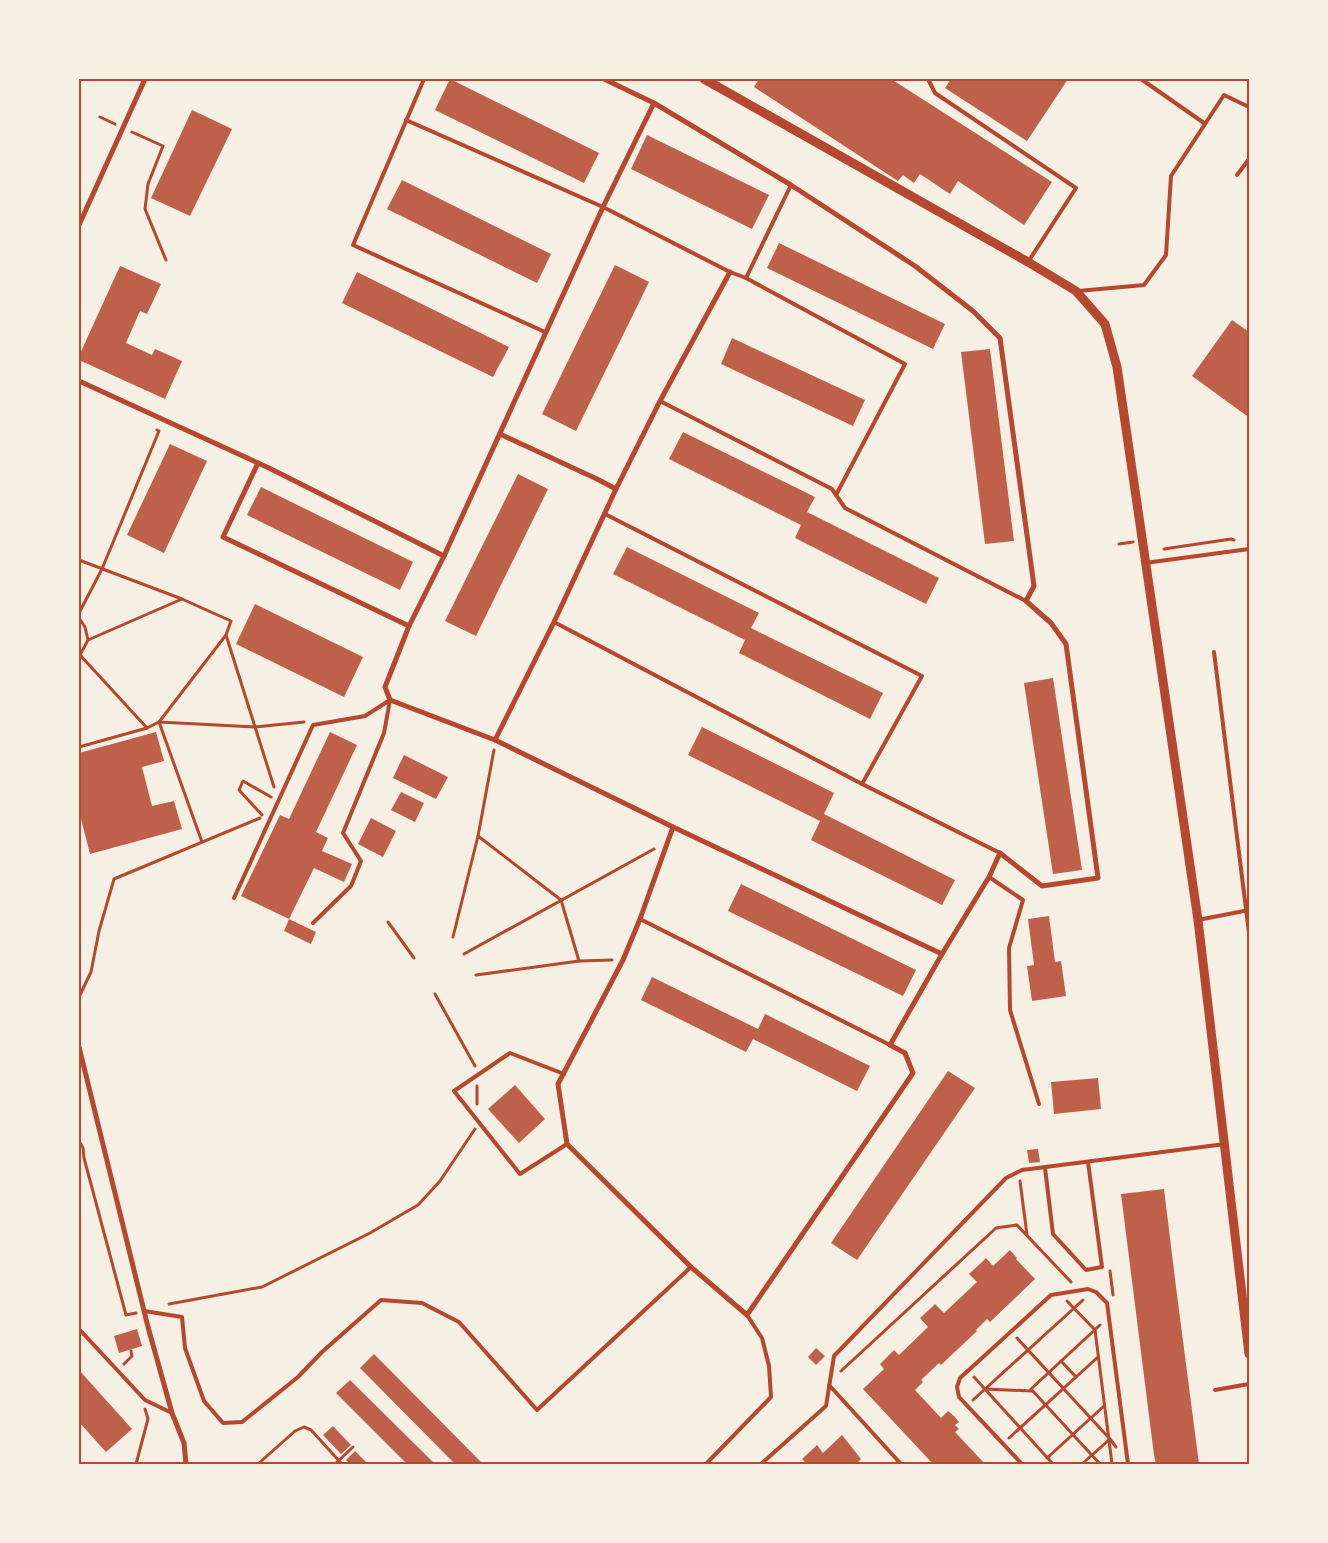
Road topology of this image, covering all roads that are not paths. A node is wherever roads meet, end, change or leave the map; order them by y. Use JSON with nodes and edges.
{"nodes":[{"id":1,"x":145,"y":79,"type":"edge"},
{"id":2,"x":424,"y":79,"type":"edge"},
{"id":3,"x":604,"y":79,"type":"edge"},
{"id":4,"x":704,"y":79,"type":"edge"},
{"id":5,"x":928,"y":79,"type":"edge"},
{"id":6,"x":1141,"y":79,"type":"edge"},
{"id":7,"x":654,"y":103,"type":"junction"},
{"id":8,"x":1249,"y":107,"type":"edge"},
{"id":9,"x":406,"y":120,"type":"junction"},
{"id":10,"x":1204,"y":123,"type":"junction"},
{"id":11,"x":1249,"y":159,"type":"edge"},
{"id":12,"x":1237,"y":176,"type":"dead end"},
{"id":13,"x":791,"y":185,"type":"junction"},
{"id":14,"x":603,"y":207,"type":"junction"},
{"id":15,"x":79,"y":225,"type":"edge"},
{"id":16,"x":1028,"y":262,"type":"junction"},
{"id":17,"x":730,"y":272,"type":"junction"},
{"id":18,"x":746,"y":278,"type":"junction"},
{"id":19,"x":1076,"y":291,"type":"junction"},
{"id":20,"x":545,"y":332,"type":"junction"},
{"id":21,"x":79,"y":381,"type":"edge"},
{"id":22,"x":660,"y":401,"type":"junction"},
{"id":23,"x":500,"y":434,"type":"junction"},
{"id":24,"x":258,"y":463,"type":"junction"},
{"id":25,"x":616,"y":489,"type":"junction"},
{"id":26,"x":836,"y":495,"type":"junction"},
{"id":27,"x":605,"y":514,"type":"junction"},
{"id":28,"x":1249,"y":549,"type":"edge"},
{"id":29,"x":444,"y":556,"type":"junction"},
{"id":30,"x":1146,"y":562,"type":"junction"},
{"id":31,"x":1026,"y":601,"type":"junction"},
{"id":32,"x":554,"y":622,"type":"junction"},
{"id":33,"x":410,"y":626,"type":"junction"},
{"id":34,"x":1214,"y":652,"type":"dead end"},
{"id":35,"x":390,"y":700,"type":"junction"},
{"id":36,"x":495,"y":740,"type":"junction"},
{"id":37,"x":862,"y":784,"type":"junction"},
{"id":38,"x":673,"y":827,"type":"junction"},
{"id":39,"x":1000,"y":853,"type":"junction"},
{"id":40,"x":989,"y":878,"type":"junction"},
{"id":41,"x":234,"y":898,"type":"dead end"},
{"id":42,"x":1248,"y":910,"type":"edge"},
{"id":43,"x":640,"y":919,"type":"junction"},
{"id":44,"x":1198,"y":920,"type":"junction"},
{"id":45,"x":313,"y":922,"type":"dead end"},
{"id":46,"x":1249,"y":933,"type":"edge"},
{"id":47,"x":942,"y":954,"type":"junction"},
{"id":48,"x":890,"y":1045,"type":"junction"},
{"id":49,"x":79,"y":1047,"type":"edge"},
{"id":50,"x":564,"y":1074,"type":"junction"},
{"id":51,"x":1039,"y":1104,"type":"dead end"},
{"id":52,"x":567,"y":1144,"type":"junction"},
{"id":53,"x":1225,"y":1144,"type":"junction"},
{"id":54,"x":1088,"y":1162,"type":"junction"},
{"id":55,"x":1045,"y":1168,"type":"junction"},
{"id":56,"x":691,"y":1267,"type":"junction"},
{"id":57,"x":144,"y":1311,"type":"junction"},
{"id":58,"x":747,"y":1315,"type":"junction"},
{"id":59,"x":79,"y":1329,"type":"edge"},
{"id":60,"x":1249,"y":1354,"type":"edge"},
{"id":61,"x":830,"y":1383,"type":"junction"},
{"id":62,"x":1249,"y":1384,"type":"edge"},
{"id":63,"x":1216,"y":1390,"type":"dead end"},
{"id":64,"x":172,"y":1413,"type":"junction"},
{"id":65,"x":186,"y":1464,"type":"edge"},
{"id":66,"x":706,"y":1464,"type":"edge"},
{"id":67,"x":761,"y":1464,"type":"edge"},
{"id":68,"x":901,"y":1464,"type":"edge"},
{"id":69,"x":1022,"y":1464,"type":"edge"},
{"id":70,"x":1128,"y":1464,"type":"edge"}],
"edges":[{"from":1,"to":15,"type":"street"},
{"from":2,"to":9,"type":"lane"},
{"from":3,"to":7,"type":"street"},
{"from":4,"to":16,"type":"street"},
{"from":5,"to":16,"type":"lane"},
{"from":6,"to":10,"type":"lane"},
{"from":7,"to":13,"type":"street"},
{"from":7,"to":14,"type":"street"},
{"from":8,"to":10,"type":"lane"},
{"from":9,"to":14,"type":"lane"},
{"from":9,"to":20,"type":"lane"},
{"from":10,"to":19,"type":"lane"},
{"from":11,"to":12,"type":"lane"},
{"from":13,"to":18,"type":"lane"},
{"from":13,"to":31,"type":"street"},
{"from":14,"to":17,"type":"lane"},
{"from":14,"to":20,"type":"street"},
{"from":16,"to":19,"type":"street"},
{"from":17,"to":18,"type":"lane"},
{"from":17,"to":22,"type":"street"},
{"from":18,"to":26,"type":"lane"},
{"from":19,"to":30,"type":"street"},
{"from":20,"to":23,"type":"street"},
{"from":21,"to":24,"type":"street"},
{"from":22,"to":25,"type":"street"},
{"from":22,"to":26,"type":"lane"},
{"from":23,"to":25,"type":"street"},
{"from":23,"to":29,"type":"street"},
{"from":24,"to":29,"type":"street"},
{"from":24,"to":33,"type":"street"},
{"from":25,"to":27,"type":"street"},
{"from":26,"to":31,"type":"lane"},
{"from":27,"to":32,"type":"street"},
{"from":27,"to":37,"type":"lane"},
{"from":28,"to":30,"type":"lane"},
{"from":29,"to":33,"type":"street"},
{"from":30,"to":44,"type":"street"},
{"from":31,"to":39,"type":"street"},
{"from":32,"to":36,"type":"street"},
{"from":32,"to":37,"type":"lane"},
{"from":33,"to":35,"type":"street"},
{"from":34,"to":42,"type":"lane"},
{"from":35,"to":36,"type":"street"},
{"from":35,"to":41,"type":"lane"},
{"from":35,"to":45,"type":"lane"},
{"from":36,"to":38,"type":"street"},
{"from":37,"to":39,"type":"lane"},
{"from":38,"to":43,"type":"street"},
{"from":38,"to":47,"type":"street"},
{"from":39,"to":40,"type":"street"},
{"from":40,"to":47,"type":"street"},
{"from":40,"to":51,"type":"lane"},
{"from":42,"to":44,"type":"lane"},
{"from":42,"to":46,"type":"lane"},
{"from":43,"to":48,"type":"lane"},
{"from":43,"to":50,"type":"street"},
{"from":44,"to":53,"type":"street"},
{"from":47,"to":48,"type":"street"},
{"from":48,"to":58,"type":"street"},
{"from":49,"to":57,"type":"street"},
{"from":50,"to":52,"type":"street"},
{"from":50,"to":52,"type":"lane"},
{"from":52,"to":56,"type":"street"},
{"from":53,"to":54,"type":"lane"},
{"from":53,"to":60,"type":"street"},
{"from":54,"to":55,"type":"lane"},
{"from":54,"to":55,"type":"lane"},
{"from":55,"to":61,"type":"lane"},
{"from":56,"to":57,"type":"lane"},
{"from":56,"to":58,"type":"street"},
{"from":57,"to":64,"type":"street"},
{"from":58,"to":66,"type":"lane"},
{"from":59,"to":64,"type":"lane"},
{"from":61,"to":67,"type":"lane"},
{"from":61,"to":68,"type":"lane"},
{"from":62,"to":63,"type":"lane"},
{"from":64,"to":65,"type":"street"},
{"from":69,"to":70,"type":"lane"}]}
